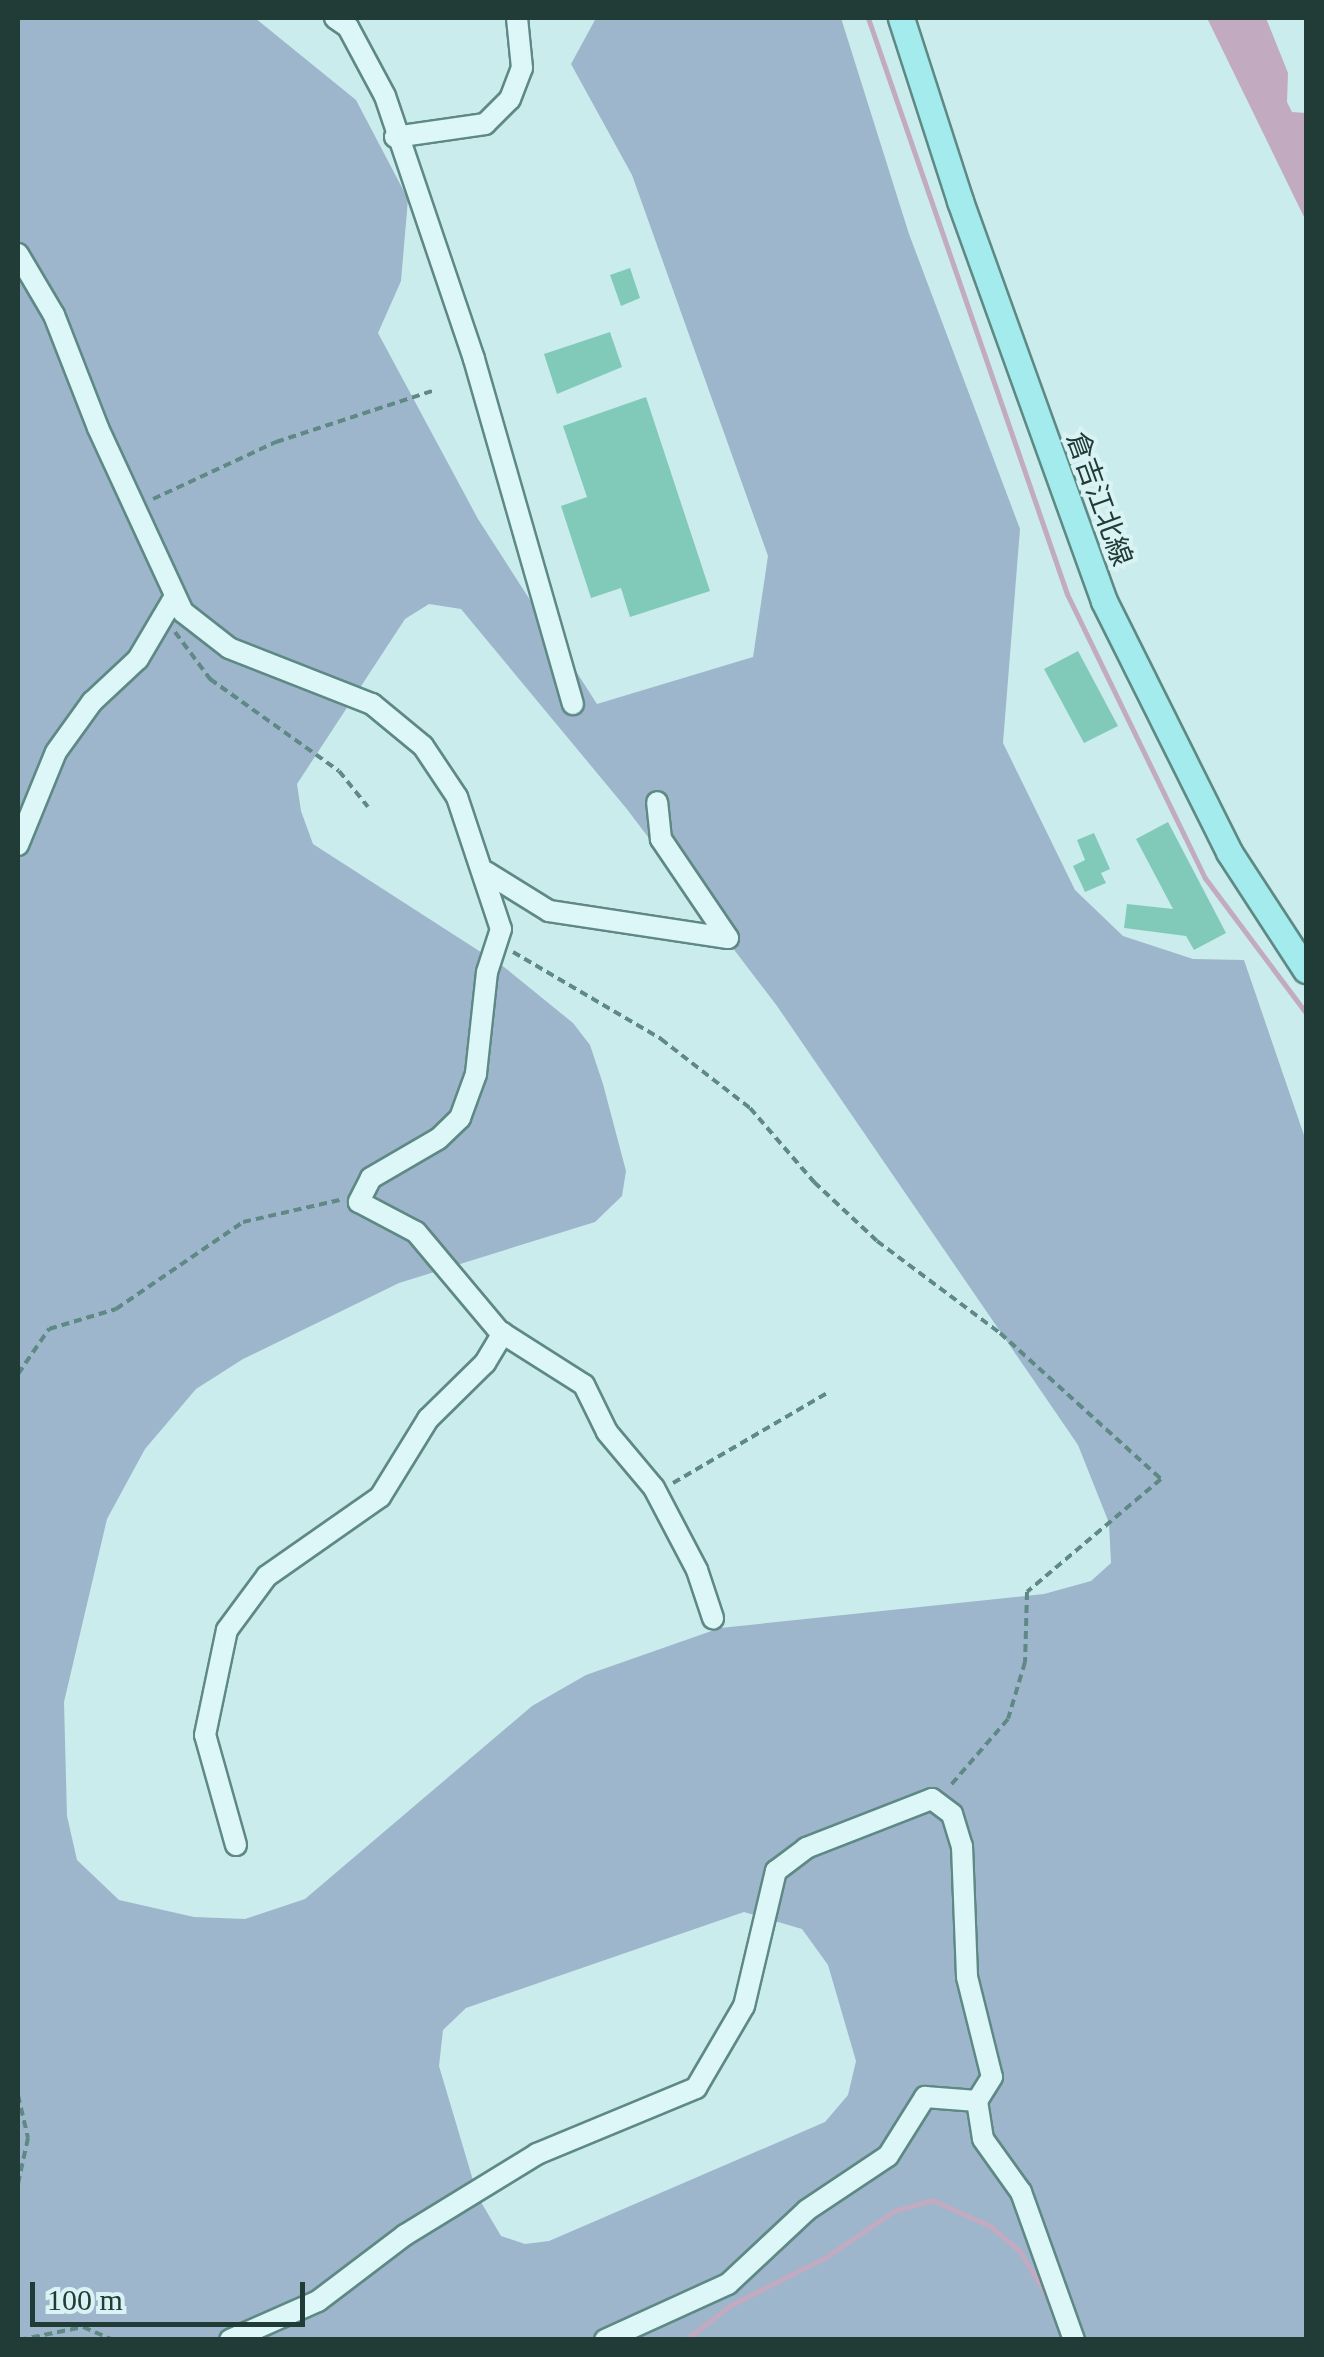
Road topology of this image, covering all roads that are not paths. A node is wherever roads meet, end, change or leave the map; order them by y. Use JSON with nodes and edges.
{"nodes":[{"id":1,"x":334,"y":18,"type":"edge"},
{"id":2,"x":517,"y":18,"type":"edge"},
{"id":3,"x":901,"y":18,"type":"edge"},
{"id":4,"x":395,"y":136,"type":"junction"},
{"id":5,"x":18,"y":254,"type":"edge"},
{"id":6,"x":171,"y":601,"type":"junction"},
{"id":7,"x":573,"y":704,"type":"dead end"},
{"id":8,"x":656,"y":802,"type":"dead end"},
{"id":9,"x":18,"y":845,"type":"edge"},
{"id":10,"x":485,"y":870,"type":"junction"},
{"id":11,"x":1306,"y":970,"type":"edge"},
{"id":12,"x":502,"y":1333,"type":"junction"},
{"id":13,"x":713,"y":1618,"type":"dead end"},
{"id":14,"x":236,"y":1845,"type":"dead end"},
{"id":15,"x":977,"y":2101,"type":"junction"},
{"id":16,"x":230,"y":2340,"type":"edge"},
{"id":17,"x":604,"y":2340,"type":"edge"},
{"id":18,"x":1074,"y":2340,"type":"edge"}],
"edges":[{"from":1,"to":4,"type":"street"},
{"from":2,"to":4,"type":"street"},
{"from":3,"to":11,"type":"main road","name":"倉吉江北線"},
{"from":4,"to":7,"type":"street"},
{"from":5,"to":6,"type":"street"},
{"from":6,"to":9,"type":"street"},
{"from":6,"to":10,"type":"street"},
{"from":8,"to":10,"type":"street"},
{"from":10,"to":12,"type":"street"},
{"from":12,"to":13,"type":"street"},
{"from":12,"to":14,"type":"street"},
{"from":15,"to":16,"type":"street"},
{"from":15,"to":17,"type":"street"},
{"from":15,"to":18,"type":"street"}]}
